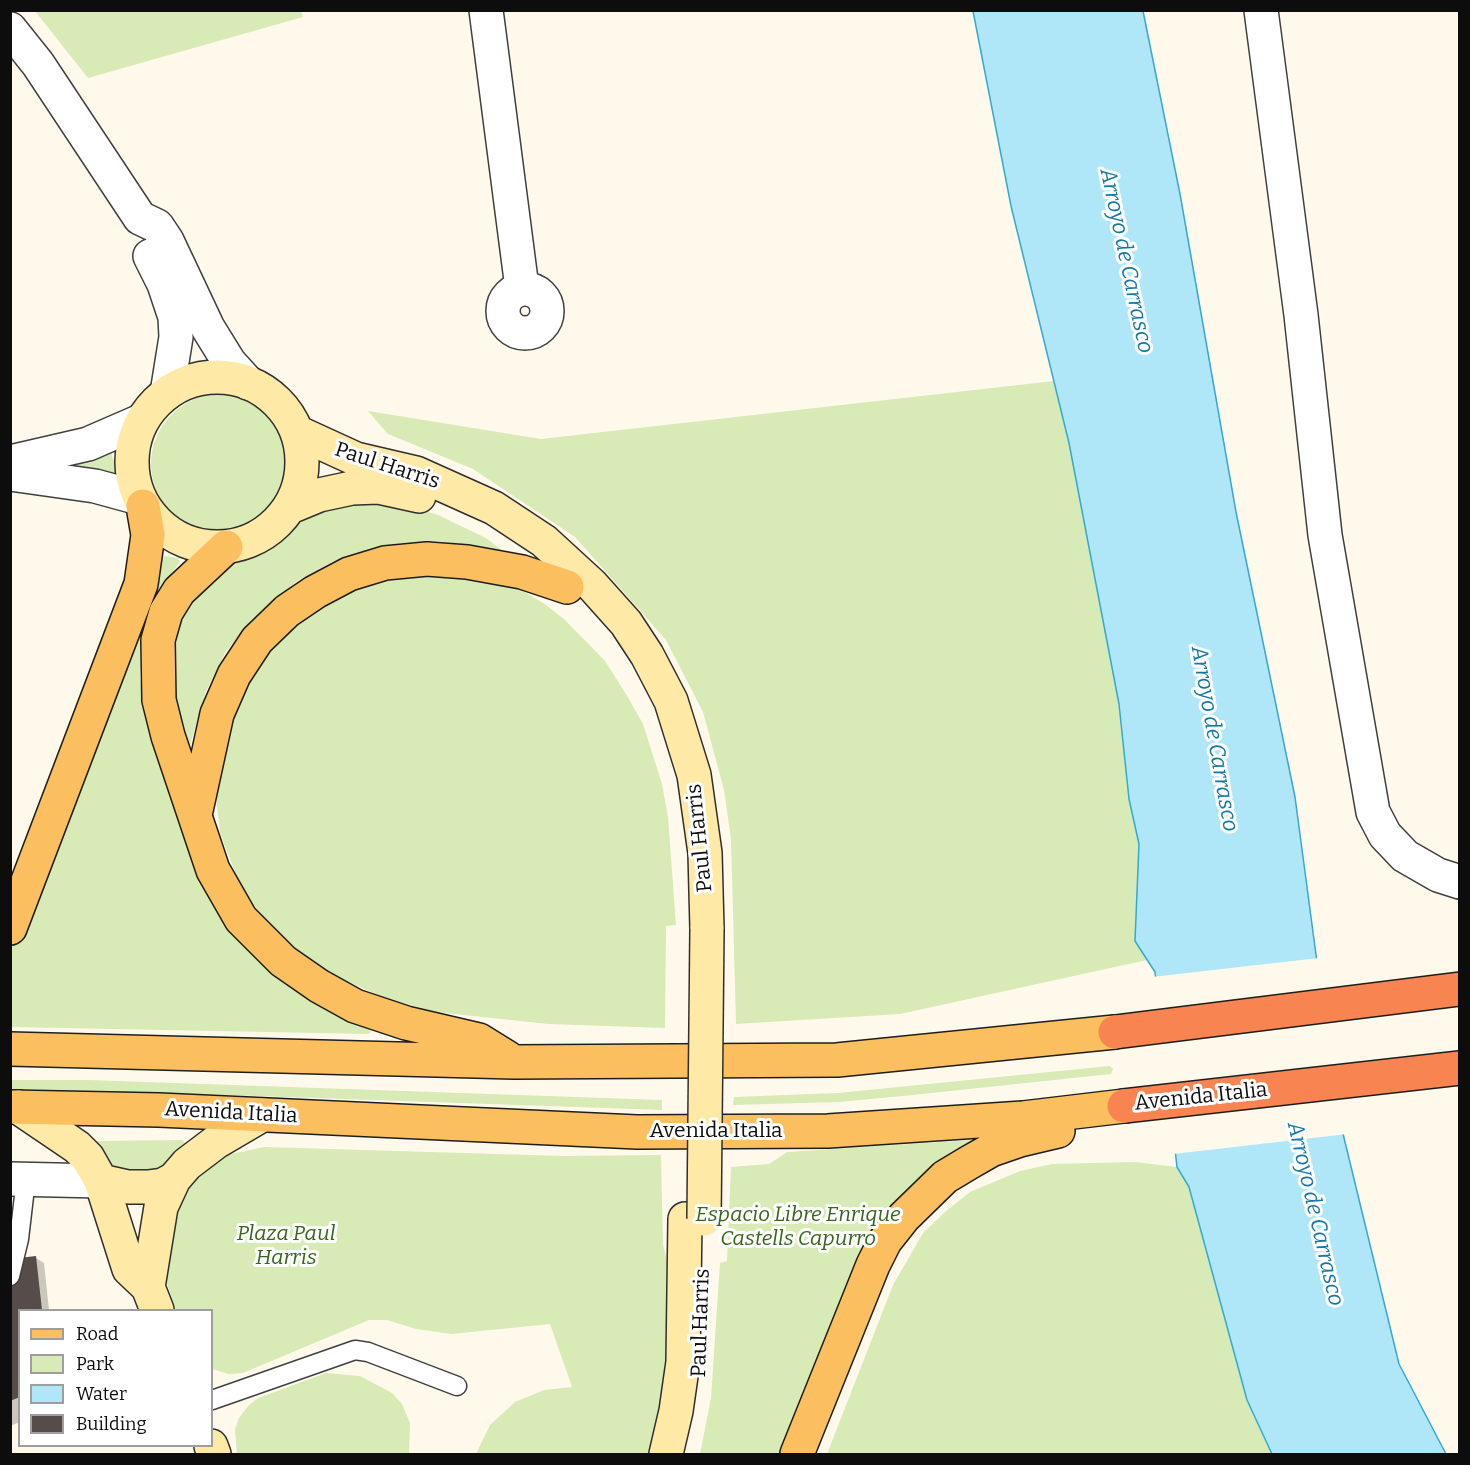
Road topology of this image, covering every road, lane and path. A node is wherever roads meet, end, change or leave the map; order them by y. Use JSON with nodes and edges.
{"nodes":[{"id":1,"x":486,"y":10,"type":"edge"},
{"id":2,"x":1261,"y":10,"type":"edge"},
{"id":3,"x":10,"y":29,"type":"edge"},
{"id":4,"x":140,"y":218,"type":"junction"},
{"id":5,"x":522,"y":288,"type":"dead end"},
{"id":6,"x":248,"y":382,"type":"junction"},
{"id":7,"x":167,"y":393,"type":"junction"},
{"id":8,"x":141,"y":421,"type":"junction"},
{"id":9,"x":297,"y":432,"type":"junction"},
{"id":10,"x":10,"y":462,"type":"edge"},
{"id":11,"x":10,"y":474,"type":"edge"},
{"id":12,"x":141,"y":502,"type":"junction"},
{"id":13,"x":290,"y":507,"type":"junction"},
{"id":14,"x":226,"y":547,"type":"junction"},
{"id":15,"x":567,"y":586,"type":"junction"},
{"id":16,"x":194,"y":819,"type":"junction"},
{"id":17,"x":1460,"y":882,"type":"edge"},
{"id":18,"x":10,"y":928,"type":"edge"},
{"id":19,"x":698,"y":935,"type":"junction"},
{"id":20,"x":1460,"y":989,"type":"edge"},
{"id":21,"x":1115,"y":1032,"type":"joint"},
{"id":22,"x":10,"y":1049,"type":"edge"},
{"id":23,"x":514,"y":1062,"type":"junction"},
{"id":24,"x":1460,"y":1068,"type":"edge"},
{"id":25,"x":1124,"y":1106,"type":"junction"},
{"id":26,"x":14,"y":1107,"type":"edge"},
{"id":27,"x":262,"y":1115,"type":"junction"},
{"id":28,"x":18,"y":1179,"type":"edge"},
{"id":29,"x":174,"y":1179,"type":"junction"},
{"id":30,"x":101,"y":1180,"type":"junction"},
{"id":31,"x":695,"y":1219,"type":"junction"},
{"id":32,"x":10,"y":1276,"type":"edge"},
{"id":33,"x":153,"y":1299,"type":"edge"},
{"id":34,"x":457,"y":1386,"type":"dead end"},
{"id":35,"x":213,"y":1400,"type":"edge"},
{"id":36,"x":666,"y":1455,"type":"edge"},
{"id":37,"x":686,"y":1455,"type":"edge"},
{"id":38,"x":797,"y":1455,"type":"edge"}],
"edges":[{"from":1,"to":5,"type":"street"},
{"from":2,"to":17,"type":"street"},
{"from":3,"to":4,"type":"street"},
{"from":4,"to":6,"type":"street"},
{"from":4,"to":7,"type":"street"},
{"from":6,"to":7,"type":"main road"},
{"from":6,"to":9,"type":"main road"},
{"from":7,"to":8,"type":"main road"},
{"from":8,"to":10,"type":"street"},
{"from":8,"to":12,"type":"main road"},
{"from":9,"to":13,"type":"main road"},
{"from":9,"to":19,"type":"main road","name":"Paul Harris"},
{"from":11,"to":12,"type":"street"},
{"from":12,"to":14,"type":"main road"},
{"from":12,"to":18,"type":"main road"},
{"from":13,"to":14,"type":"main road"},
{"from":13,"to":15,"type":"main road","name":"Paul Harris"},
{"from":14,"to":16,"type":"main road"},
{"from":15,"to":16,"type":"main road"},
{"from":15,"to":19,"type":"main road","name":"Paul Harris"},
{"from":16,"to":23,"type":"main road"},
{"from":19,"to":31,"type":"main road","name":"Paul Harris"},
{"from":20,"to":21,"type":"highway"},
{"from":21,"to":23,"type":"main road"},
{"from":22,"to":23,"type":"main road"},
{"from":24,"to":25,"type":"highway","name":"Avenida Italia"},
{"from":25,"to":27,"type":"main road","name":"Avenida Italia"},
{"from":25,"to":38,"type":"main road"},
{"from":26,"to":27,"type":"main road","name":"Avenida Italia"},
{"from":26,"to":30,"type":"main road"},
{"from":27,"to":29,"type":"main road"},
{"from":28,"to":30,"type":"street"},
{"from":28,"to":32,"type":"lane"},
{"from":29,"to":30,"type":"main road"},
{"from":29,"to":33,"type":"main road"},
{"from":30,"to":33,"type":"main road"},
{"from":31,"to":36,"type":"main road","name":"Paul Harris"},
{"from":31,"to":37,"type":"main road","name":"Paul Harris"},
{"from":34,"to":35,"type":"lane"}]}
